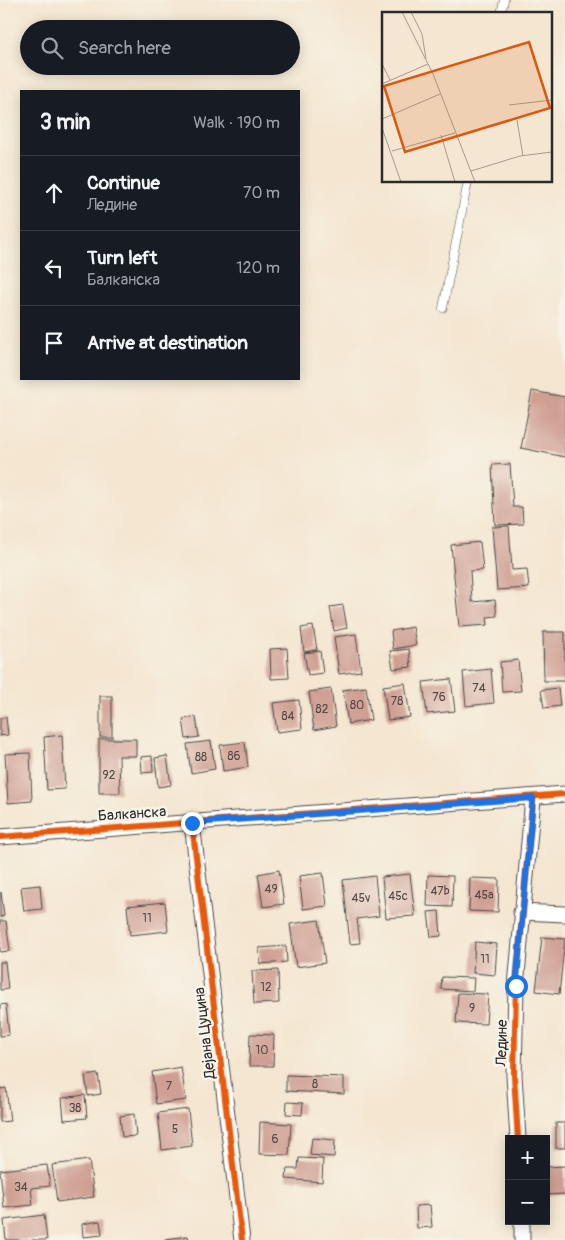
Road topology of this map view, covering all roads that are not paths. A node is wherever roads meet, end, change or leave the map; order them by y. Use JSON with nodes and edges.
{"nodes":[{"id":1,"x":468,"y":182,"type":"edge"},
{"id":2,"x":443,"y":308,"type":"dead end"},
{"id":3,"x":565,"y":794,"type":"edge"},
{"id":4,"x":533,"y":798,"type":"junction"},
{"id":5,"x":192,"y":823,"type":"junction"},
{"id":6,"x":0,"y":837,"type":"edge"},
{"id":7,"x":521,"y":912,"type":"junction"},
{"id":8,"x":565,"y":914,"type":"edge"},
{"id":9,"x":518,"y":1135,"type":"edge"},
{"id":10,"x":522,"y":1225,"type":"edge"},
{"id":11,"x":242,"y":1240,"type":"edge"},
{"id":12,"x":522,"y":1240,"type":"edge"}],
"edges":[{"from":1,"to":2,"type":"lane"},
{"from":3,"to":4,"type":"street","name":"Балканска"},
{"from":4,"to":5,"type":"street","name":"Балканска"},
{"from":4,"to":7,"type":"street","name":"Ледине"},
{"from":5,"to":6,"type":"street","name":"Балканска"},
{"from":5,"to":11,"type":"street","name":"Дејана Цуцина"},
{"from":7,"to":8,"type":"street"},
{"from":7,"to":9,"type":"street","name":"Ледине"},
{"from":10,"to":12,"type":"street"}]}
